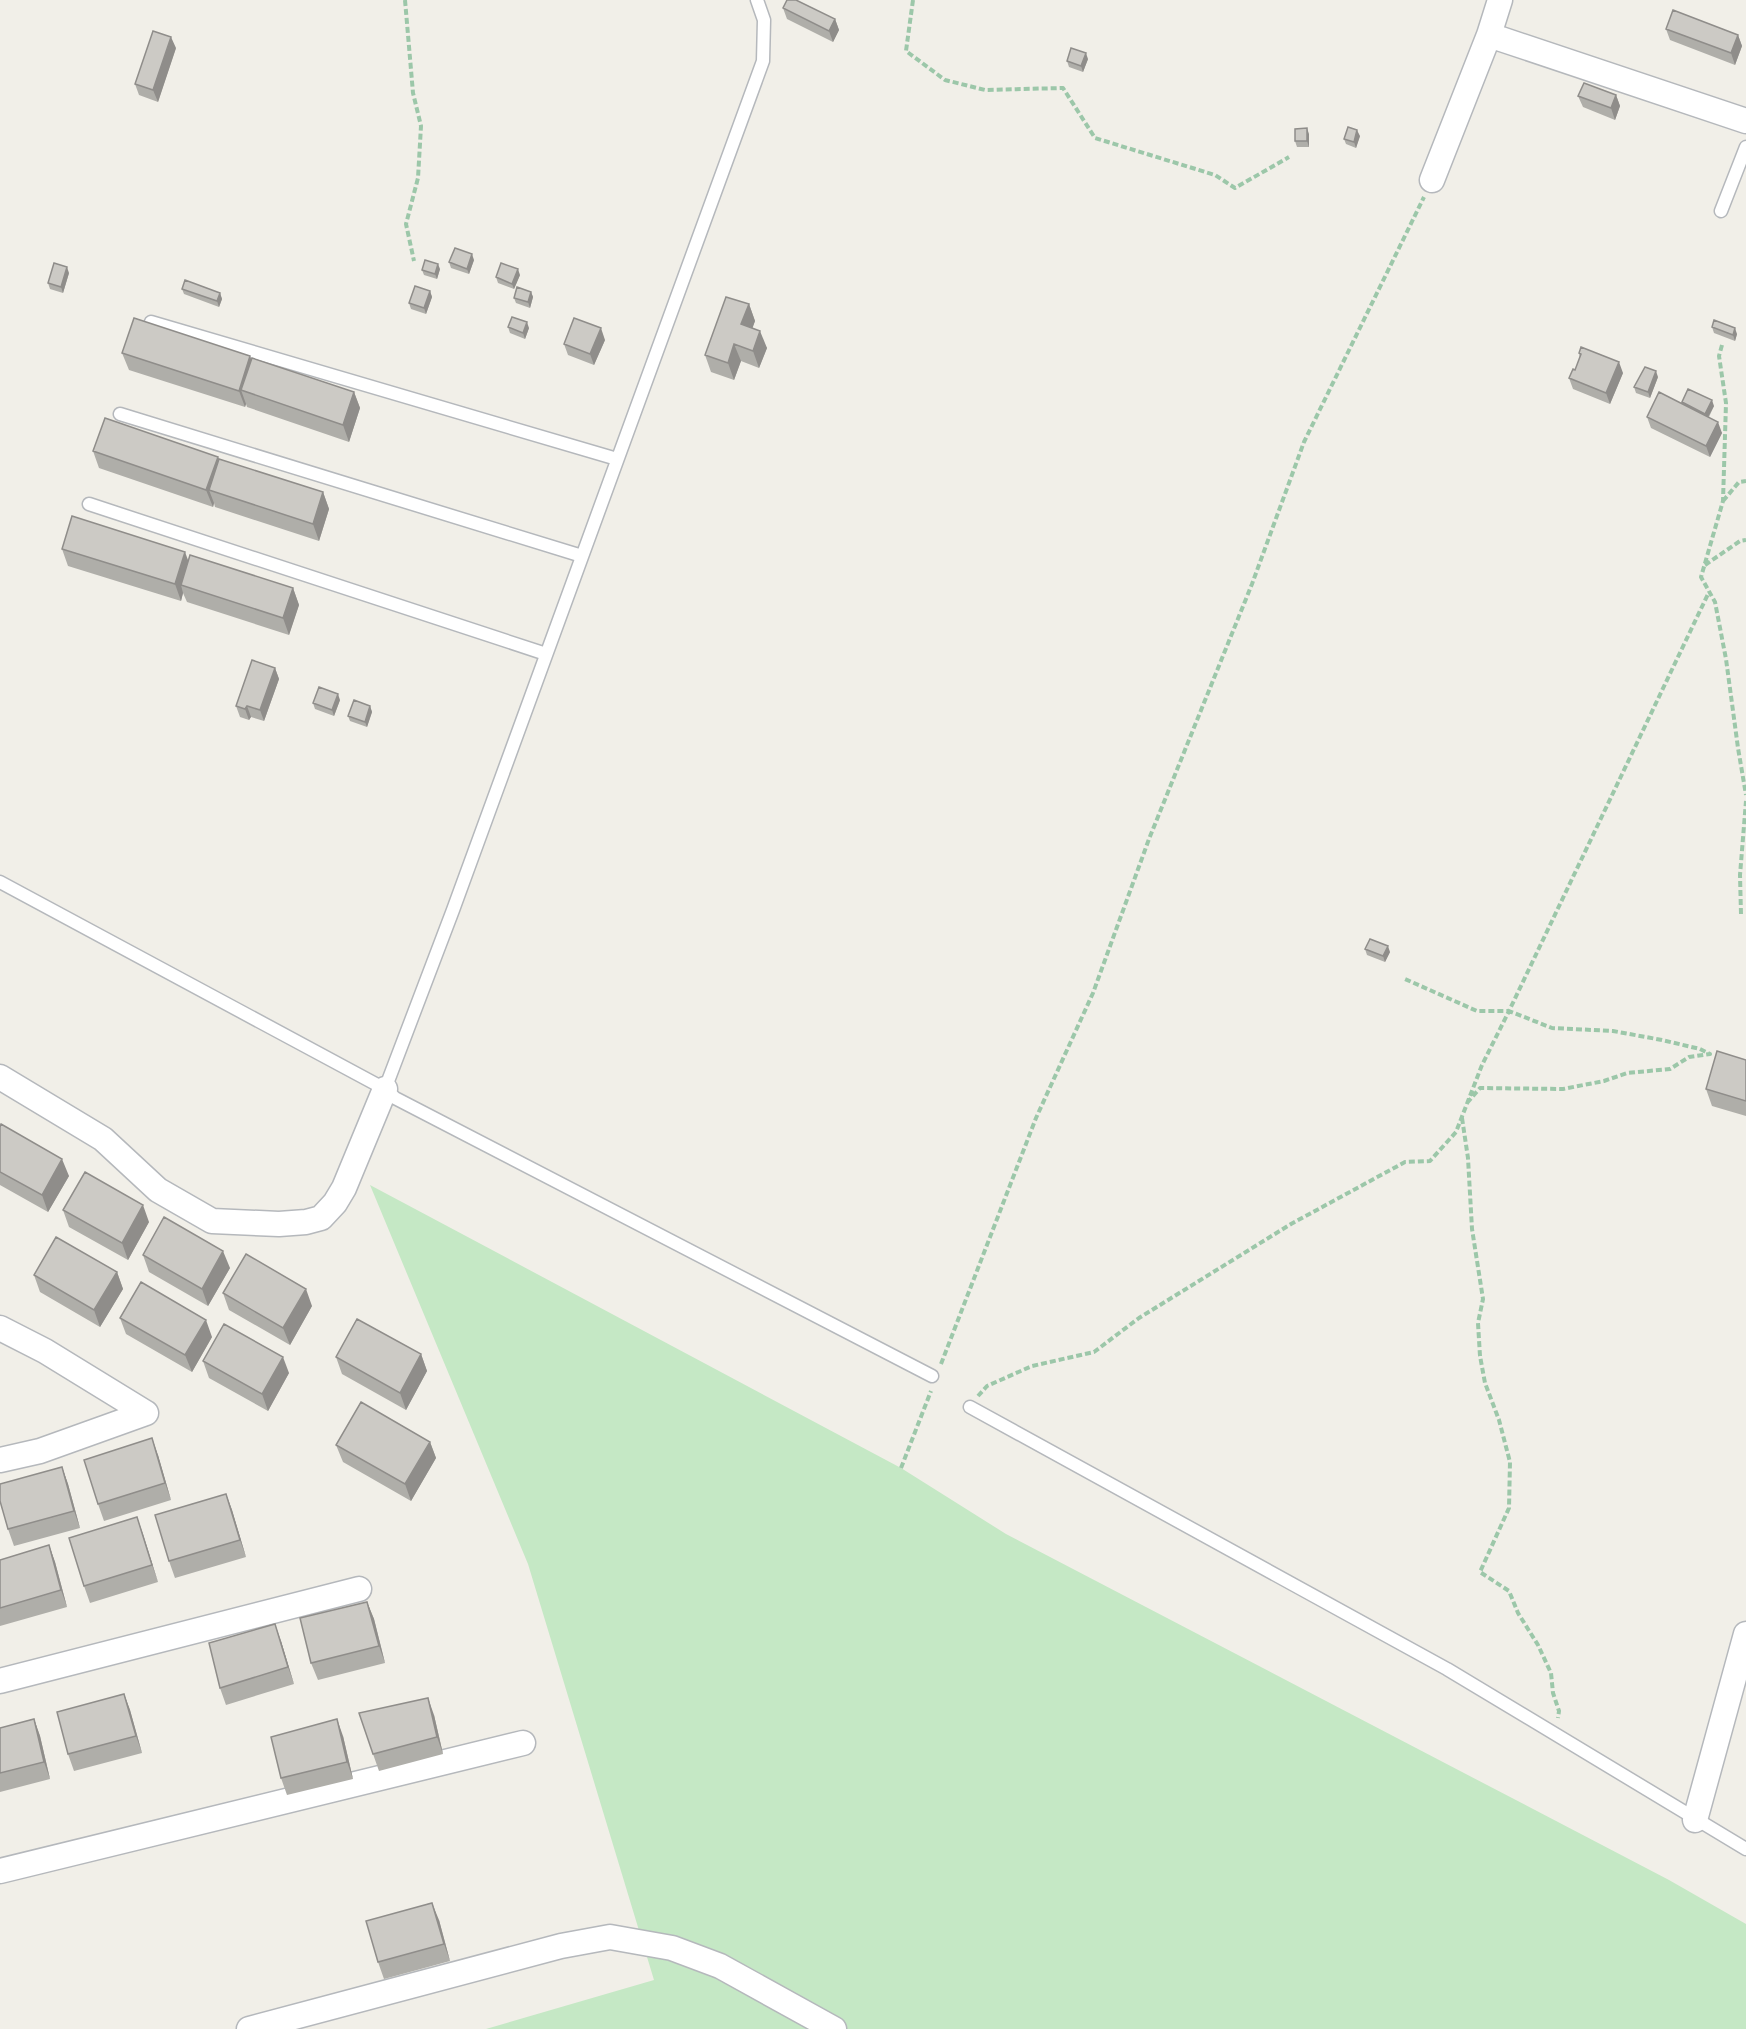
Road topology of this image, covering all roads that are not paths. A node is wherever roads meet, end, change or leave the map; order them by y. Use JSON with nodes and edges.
{"nodes":[{"id":1,"x":757,"y":0,"type":"edge"},
{"id":2,"x":1500,"y":0,"type":"edge"},
{"id":3,"x":1489,"y":35,"type":"junction"},
{"id":4,"x":1746,"y":121,"type":"edge"},
{"id":5,"x":1746,"y":147,"type":"edge"},
{"id":6,"x":1432,"y":180,"type":"road end"},
{"id":7,"x":1720,"y":211,"type":"dead end"},
{"id":8,"x":151,"y":322,"type":"edge"},
{"id":9,"x":120,"y":414,"type":"dead end"},
{"id":10,"x":617,"y":459,"type":"junction"},
{"id":11,"x":89,"y":504,"type":"dead end"},
{"id":12,"x":582,"y":556,"type":"junction"},
{"id":13,"x":546,"y":654,"type":"junction"},
{"id":14,"x":0,"y":882,"type":"edge"},
{"id":15,"x":1,"y":1082,"type":"edge"},
{"id":16,"x":385,"y":1089,"type":"junction"},
{"id":17,"x":0,"y":1328,"type":"edge"},
{"id":18,"x":935,"y":1376,"type":"road end"},
{"id":19,"x":970,"y":1407,"type":"road end"},
{"id":20,"x":0,"y":1460,"type":"edge"},
{"id":21,"x":359,"y":1589,"type":"dead end"},
{"id":22,"x":1746,"y":1634,"type":"edge"},
{"id":23,"x":0,"y":1681,"type":"edge"},
{"id":24,"x":523,"y":1743,"type":"dead end"},
{"id":25,"x":1695,"y":1820,"type":"junction"},
{"id":26,"x":1746,"y":1849,"type":"edge"},
{"id":27,"x":0,"y":1871,"type":"edge"},
{"id":28,"x":249,"y":2029,"type":"edge"},
{"id":29,"x":834,"y":2029,"type":"edge"}],
"edges":[{"from":1,"to":10,"type":"lane"},
{"from":2,"to":3,"type":"street"},
{"from":3,"to":4,"type":"street"},
{"from":3,"to":6,"type":"street"},
{"from":5,"to":7,"type":"lane"},
{"from":8,"to":10,"type":"lane"},
{"from":9,"to":12,"type":"lane"},
{"from":10,"to":12,"type":"lane"},
{"from":11,"to":13,"type":"lane"},
{"from":12,"to":13,"type":"lane"},
{"from":13,"to":16,"type":"lane"},
{"from":14,"to":16,"type":"lane"},
{"from":15,"to":16,"type":"street"},
{"from":16,"to":18,"type":"lane"},
{"from":17,"to":20,"type":"street"},
{"from":19,"to":25,"type":"lane"},
{"from":21,"to":23,"type":"street"},
{"from":22,"to":25,"type":"street"},
{"from":24,"to":27,"type":"street"},
{"from":25,"to":26,"type":"lane"},
{"from":28,"to":29,"type":"street"}]}
